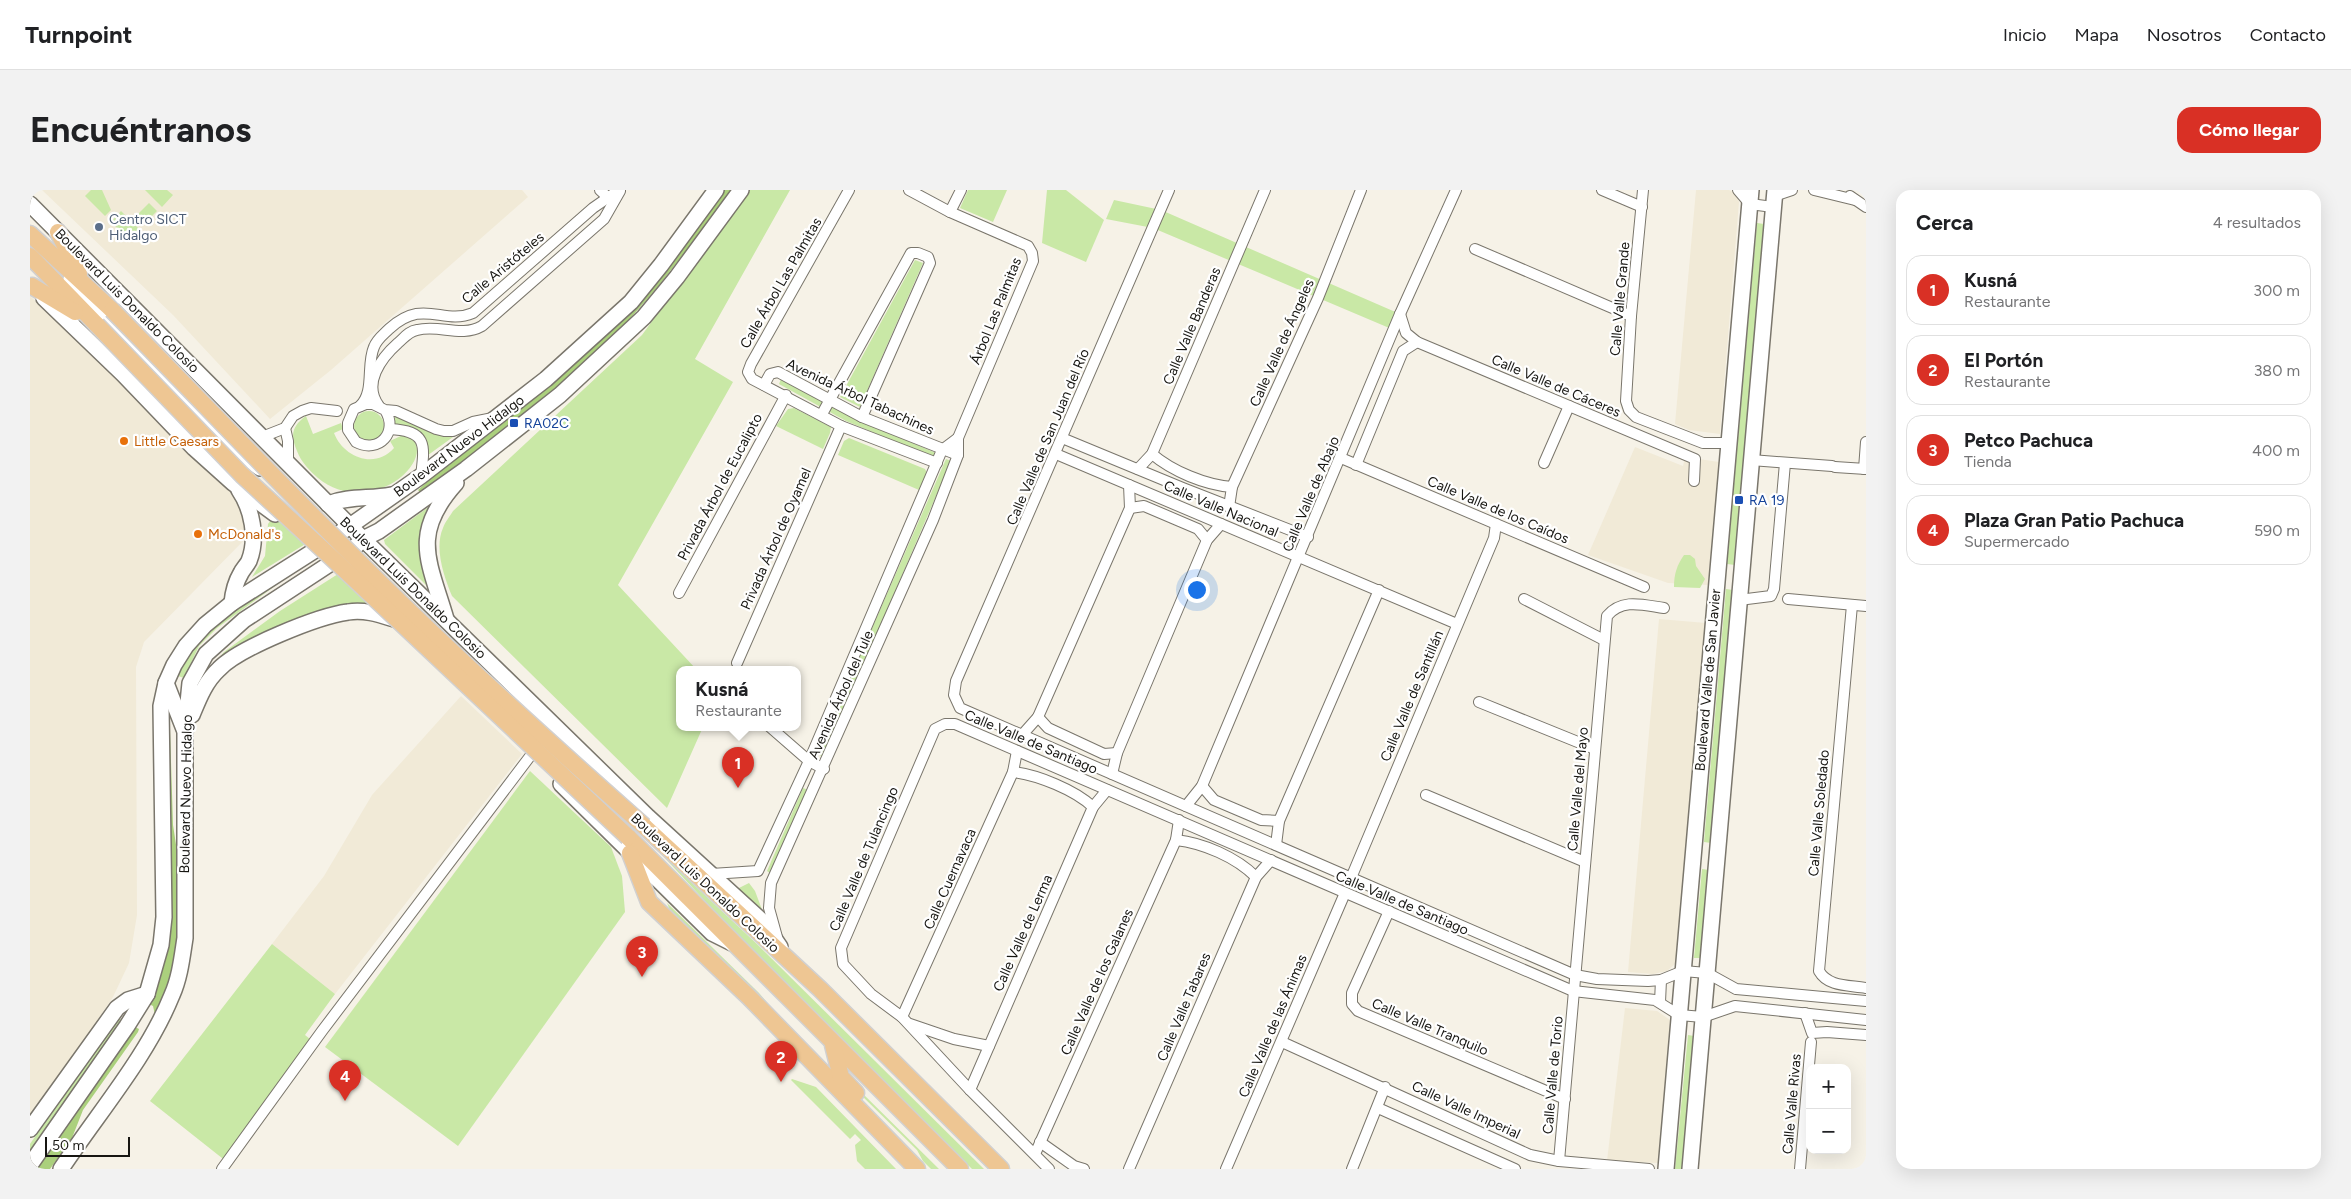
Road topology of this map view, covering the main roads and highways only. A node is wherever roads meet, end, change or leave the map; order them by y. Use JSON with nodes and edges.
{"nodes":[{"id":1,"x":716,"y":190,"type":"edge"},
{"id":2,"x":741,"y":190,"type":"edge"},
{"id":3,"x":1750,"y":197,"type":"edge"},
{"id":4,"x":1774,"y":198,"type":"edge"},
{"id":5,"x":30,"y":204,"type":"edge"},
{"id":6,"x":58,"y":232,"type":"junction"},
{"id":7,"x":30,"y":234,"type":"edge"},
{"id":8,"x":48,"y":251,"type":"junction"},
{"id":9,"x":30,"y":256,"type":"edge"},
{"id":10,"x":31,"y":285,"type":"edge"},
{"id":11,"x":84,"y":285,"type":"junction"},
{"id":12,"x":97,"y":325,"type":"junction"},
{"id":13,"x":466,"y":469,"type":"junction"},
{"id":14,"x":234,"y":483,"type":"junction"},
{"id":15,"x":395,"y":495,"type":"junction"},
{"id":16,"x":328,"y":504,"type":"junction"},
{"id":17,"x":345,"y":530,"type":"junction"},
{"id":18,"x":358,"y":544,"type":"junction"},
{"id":19,"x":320,"y":547,"type":"junction"},
{"id":20,"x":334,"y":561,"type":"junction"},
{"id":21,"x":411,"y":600,"type":"junction"},
{"id":22,"x":232,"y":603,"type":"junction"},
{"id":23,"x":434,"y":608,"type":"junction"},
{"id":24,"x":397,"y":620,"type":"junction"},
{"id":25,"x":446,"y":620,"type":"junction"},
{"id":26,"x":410,"y":632,"type":"junction"},
{"id":27,"x":166,"y":683,"type":"junction"},
{"id":28,"x":185,"y":733,"type":"junction"},
{"id":29,"x":629,"y":845,"type":"junction"},
{"id":30,"x":1694,"y":847,"type":"junction"},
{"id":31,"x":1717,"y":849,"type":"junction"},
{"id":32,"x":1692,"y":864,"type":"junction"},
{"id":33,"x":1716,"y":866,"type":"junction"},
{"id":34,"x":798,"y":969,"type":"junction"},
{"id":35,"x":146,"y":994,"type":"junction"},
{"id":36,"x":113,"y":1013,"type":"junction"},
{"id":37,"x":133,"y":1016,"type":"junction"},
{"id":38,"x":151,"y":1037,"type":"junction"},
{"id":39,"x":834,"y":1045,"type":"junction"},
{"id":40,"x":30,"y":1129,"type":"edge"},
{"id":41,"x":30,"y":1165,"type":"edge"},
{"id":42,"x":61,"y":1169,"type":"edge"},
{"id":43,"x":919,"y":1169,"type":"edge"},
{"id":44,"x":960,"y":1169,"type":"edge"},
{"id":45,"x":1001,"y":1169,"type":"edge"},
{"id":46,"x":1666,"y":1169,"type":"edge"},
{"id":47,"x":1690,"y":1169,"type":"edge"}],
"edges":[{"from":1,"to":15,"type":"main road","name":"Boulevard Nuevo Hidalgo"},
{"from":2,"to":13,"type":"main road","name":"Boulevard Nuevo Hidalgo"},
{"from":3,"to":30,"type":"main road","name":"Boulevard Valle de San Javier"},
{"from":4,"to":31,"type":"main road","name":"Boulevard Valle de San Javier"},
{"from":5,"to":6,"type":"main road","name":"Boulevard Luis Donaldo Colosio"},
{"from":6,"to":11,"type":"main road"},
{"from":6,"to":16,"type":"main road","name":"Boulevard Luis Donaldo Colosio"},
{"from":7,"to":8,"type":"main road","name":"Boulevard Luis Donaldo Colosio"},
{"from":8,"to":11,"type":"main road","name":"Boulevard Luis Donaldo Colosio"},
{"from":8,"to":17,"type":"main road"},
{"from":9,"to":12,"type":"main road","name":"Boulevard Luis Donaldo Colosio"},
{"from":10,"to":12,"type":"main road"},
{"from":10,"to":14,"type":"main road","name":"Boulevard Luis Donaldo Colosio"},
{"from":11,"to":34,"type":"main road","name":"Boulevard Luis Donaldo Colosio","bridge":true},
{"from":12,"to":29,"type":"main road","name":"Boulevard Luis Donaldo Colosio","bridge":true},
{"from":13,"to":18,"type":"main road","name":"Boulevard Nuevo Hidalgo"},
{"from":13,"to":25,"type":"main road"},
{"from":14,"to":19,"type":"main road","name":"Boulevard Luis Donaldo Colosio"},
{"from":14,"to":22,"type":"main road"},
{"from":15,"to":16,"type":"main road"},
{"from":15,"to":17,"type":"main road","name":"Boulevard Nuevo Hidalgo"},
{"from":16,"to":17,"type":"main road","name":"Boulevard Luis Donaldo Colosio"},
{"from":17,"to":18,"type":"main road","name":"Boulevard Luis Donaldo Colosio"},
{"from":17,"to":19,"type":"main road","name":"Boulevard Nuevo Hidalgo"},
{"from":18,"to":20,"type":"main road","name":"Boulevard Nuevo Hidalgo"},
{"from":18,"to":21,"type":"main road"},
{"from":18,"to":23,"type":"main road","name":"Boulevard Luis Donaldo Colosio"},
{"from":19,"to":20,"type":"main road","name":"Boulevard Luis Donaldo Colosio"},
{"from":19,"to":22,"type":"main road","name":"Boulevard Nuevo Hidalgo"},
{"from":20,"to":24,"type":"main road","name":"Boulevard Luis Donaldo Colosio"},
{"from":20,"to":28,"type":"main road","name":"Boulevard Nuevo Hidalgo"},
{"from":21,"to":23,"type":"main road"},
{"from":21,"to":26,"type":"main road"},
{"from":22,"to":27,"type":"main road","name":"Boulevard Nuevo Hidalgo"},
{"from":23,"to":25,"type":"main road","name":"Boulevard Luis Donaldo Colosio"},
{"from":24,"to":26,"type":"main road","name":"Boulevard Luis Donaldo Colosio"},
{"from":24,"to":28,"type":"main road"},
{"from":25,"to":34,"type":"main road","name":"Boulevard Luis Donaldo Colosio"},
{"from":26,"to":29,"type":"main road","name":"Boulevard Luis Donaldo Colosio"},
{"from":27,"to":28,"type":"main road"},
{"from":27,"to":35,"type":"main road","name":"Boulevard Nuevo Hidalgo"},
{"from":28,"to":38,"type":"main road","name":"Boulevard Nuevo Hidalgo"},
{"from":29,"to":39,"type":"main road","name":"Boulevard Luis Donaldo Colosio"},
{"from":29,"to":43,"type":"main road"},
{"from":30,"to":31,"type":"main road"},
{"from":30,"to":32,"type":"main road","name":"Boulevard Valle de San Javier"},
{"from":31,"to":33,"type":"main road","name":"Boulevard Valle de San Javier"},
{"from":32,"to":33,"type":"main road"},
{"from":32,"to":46,"type":"main road","name":"Boulevard Valle de San Javier"},
{"from":33,"to":47,"type":"main road","name":"Boulevard Valle de San Javier"},
{"from":34,"to":45,"type":"main road","name":"Boulevard Luis Donaldo Colosio"},
{"from":35,"to":36,"type":"main road"},
{"from":35,"to":37,"type":"main road","name":"Boulevard Nuevo Hidalgo"},
{"from":36,"to":37,"type":"main road"},
{"from":36,"to":40,"type":"main road"},
{"from":37,"to":38,"type":"main road"},
{"from":37,"to":41,"type":"main road","name":"Boulevard Nuevo Hidalgo"},
{"from":38,"to":42,"type":"main road","name":"Boulevard Nuevo Hidalgo"},
{"from":39,"to":43,"type":"main road"},
{"from":39,"to":44,"type":"main road","name":"Boulevard Luis Donaldo Colosio"}]}
